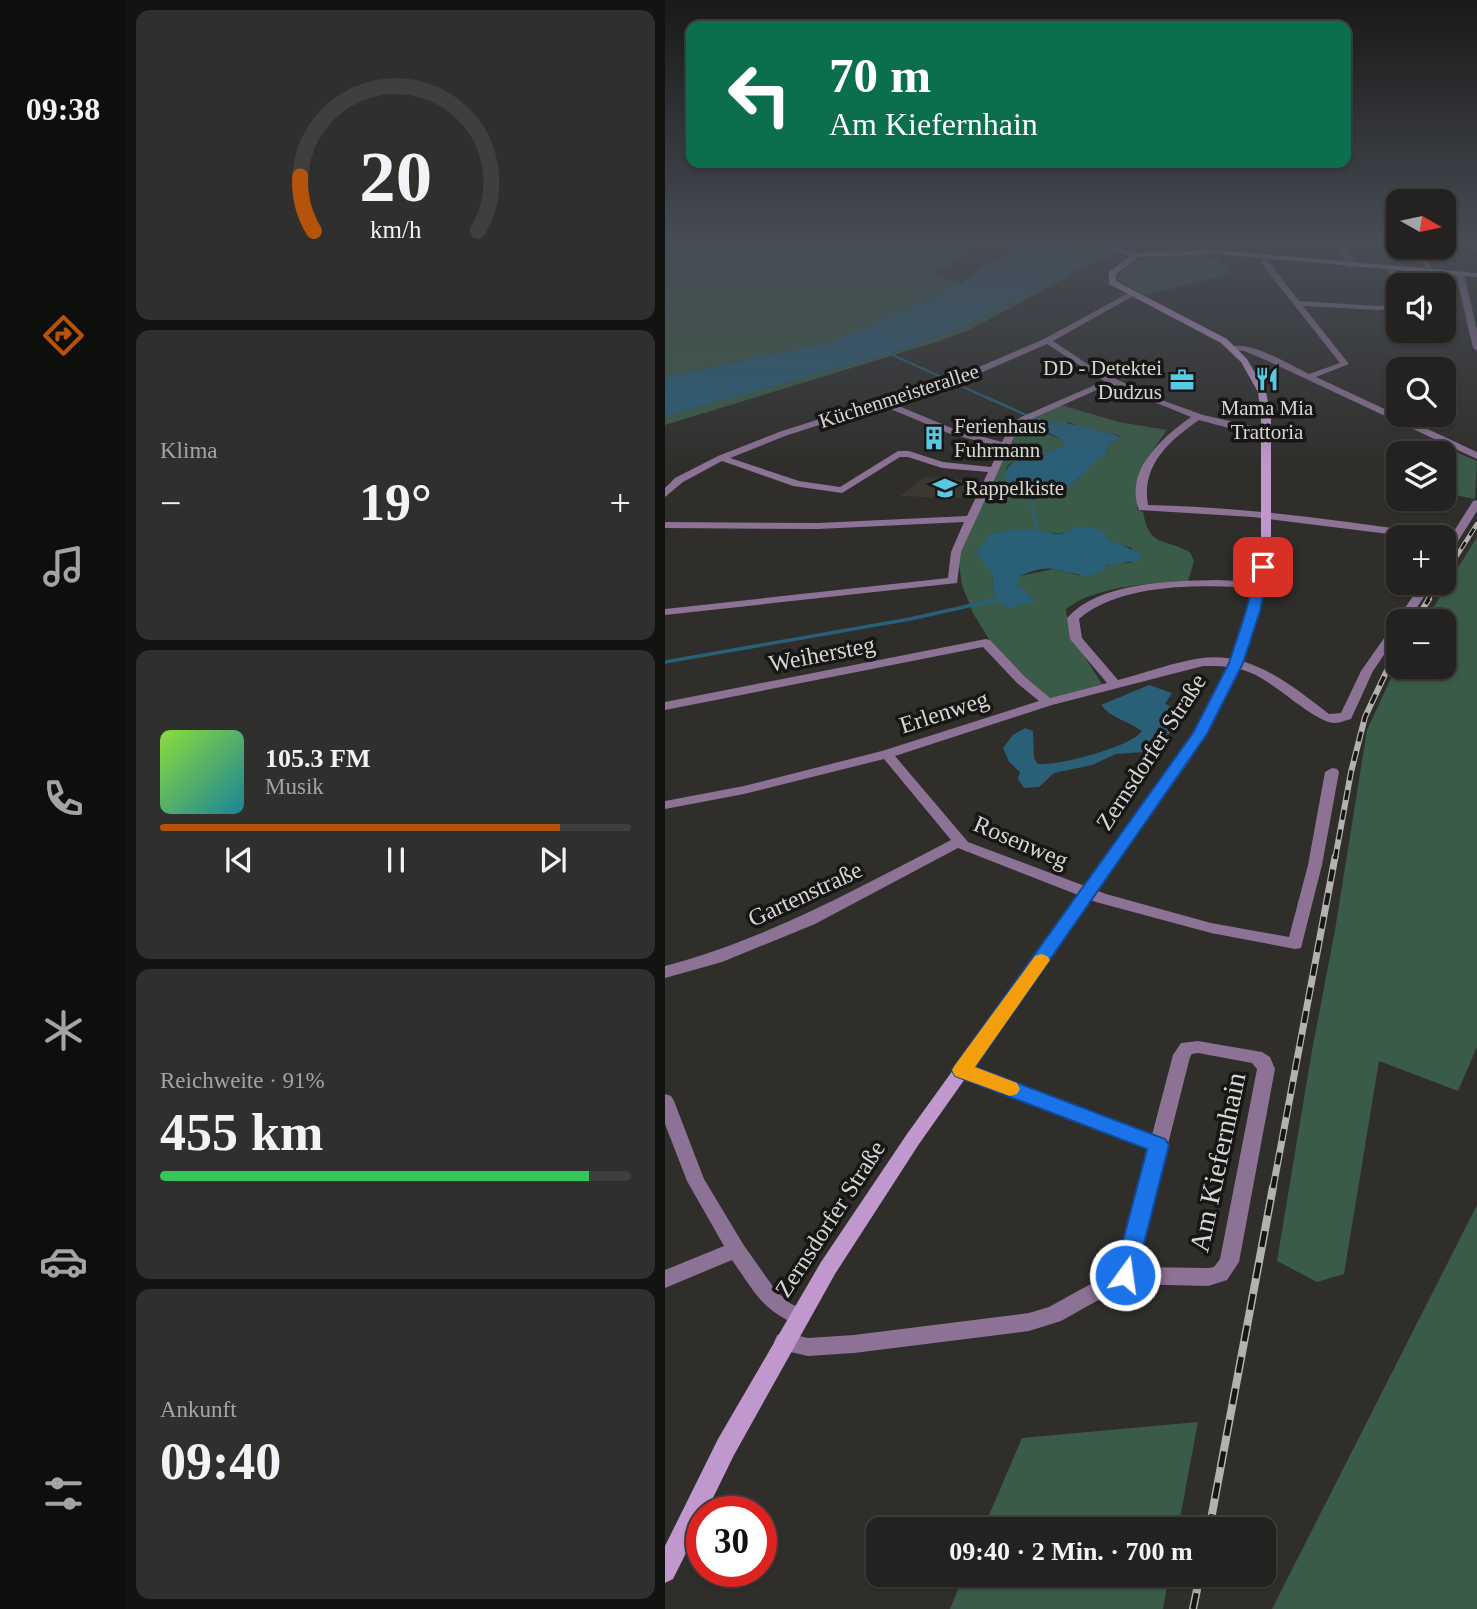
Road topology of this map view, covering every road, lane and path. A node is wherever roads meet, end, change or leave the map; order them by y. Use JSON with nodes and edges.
{"nodes":[{"id":1,"x":1091,"y":316,"type":"edge"},
{"id":2,"x":1178,"y":316,"type":"edge"},
{"id":3,"x":1307,"y":316,"type":"edge"},
{"id":4,"x":1470,"y":316,"type":"edge"},
{"id":5,"x":1047,"y":341,"type":"junction"},
{"id":6,"x":1232,"y":348,"type":"junction"},
{"id":7,"x":1477,"y":348,"type":"edge"},
{"id":8,"x":1307,"y":377,"type":"junction"},
{"id":9,"x":1110,"y":381,"type":"junction"},
{"id":10,"x":883,"y":403,"type":"junction"},
{"id":11,"x":1199,"y":415,"type":"junction"},
{"id":12,"x":1266,"y":430,"type":"junction"},
{"id":13,"x":1004,"y":445,"type":"junction"},
{"id":14,"x":1477,"y":456,"type":"edge"},
{"id":15,"x":721,"y":458,"type":"junction"},
{"id":16,"x":994,"y":470,"type":"junction"},
{"id":17,"x":665,"y":494,"type":"edge"},
{"id":18,"x":1477,"y":503,"type":"edge"},
{"id":19,"x":1266,"y":513,"type":"junction"},
{"id":20,"x":970,"y":519,"type":"junction"},
{"id":21,"x":665,"y":525,"type":"edge"},
{"id":22,"x":1386,"y":530,"type":"edge"},
{"id":23,"x":1456,"y":530,"type":"edge"},
{"id":24,"x":1259,"y":585,"type":"junction"},
{"id":25,"x":665,"y":612,"type":"edge"},
{"id":26,"x":1386,"y":643,"type":"edge"},
{"id":27,"x":1236,"y":663,"type":"junction"},
{"id":28,"x":1114,"y":684,"type":"junction"},
{"id":29,"x":1048,"y":702,"type":"junction"},
{"id":30,"x":665,"y":706,"type":"edge"},
{"id":31,"x":887,"y":754,"type":"junction"},
{"id":32,"x":1332,"y":772,"type":"dead end"},
{"id":33,"x":665,"y":805,"type":"edge"},
{"id":34,"x":958,"y":842,"type":"junction"},
{"id":35,"x":1089,"y":894,"type":"junction"},
{"id":36,"x":665,"y":972,"type":"edge"},
{"id":37,"x":962,"y":1070,"type":"junction"},
{"id":38,"x":665,"y":1101,"type":"edge"},
{"id":39,"x":1158,"y":1145,"type":"junction"},
{"id":40,"x":737,"y":1250,"type":"junction"},
{"id":41,"x":1125,"y":1275,"type":"junction"},
{"id":42,"x":665,"y":1279,"type":"edge"},
{"id":43,"x":799,"y":1316,"type":"junction"},
{"id":44,"x":784,"y":1342,"type":"junction"},
{"id":45,"x":665,"y":1571,"type":"edge"}],
"edges":[{"from":1,"to":5,"type":"street","name":"Küchenmeisterallee"},
{"from":2,"to":6,"type":"street","name":"Zernsdorfer Straße"},
{"from":3,"to":8,"type":"street"},
{"from":4,"to":7,"type":"street"},
{"from":5,"to":9,"type":"street"},
{"from":5,"to":10,"type":"street","name":"Küchenmeisterallee"},
{"from":6,"to":8,"type":"street"},
{"from":6,"to":12,"type":"street","name":"Zernsdorfer Straße"},
{"from":8,"to":14,"type":"street"},
{"from":9,"to":11,"type":"street"},
{"from":9,"to":13,"type":"street"},
{"from":10,"to":13,"type":"street"},
{"from":10,"to":15,"type":"street","name":"Küchenmeisterallee"},
{"from":11,"to":12,"type":"street"},
{"from":11,"to":19,"type":"street"},
{"from":12,"to":19,"type":"street","name":"Zernsdorfer Straße"},
{"from":13,"to":16,"type":"street"},
{"from":15,"to":16,"type":"street"},
{"from":15,"to":17,"type":"street","name":"Küchenmeisterallee"},
{"from":16,"to":20,"type":"street"},
{"from":18,"to":23,"type":"street"},
{"from":19,"to":22,"type":"street"},
{"from":19,"to":24,"type":"street","name":"Zernsdorfer Straße"},
{"from":20,"to":21,"type":"street"},
{"from":20,"to":25,"type":"street"},
{"from":24,"to":27,"type":"street","name":"Zernsdorfer Straße"},
{"from":24,"to":28,"type":"street"},
{"from":26,"to":27,"type":"street","name":"Erlenweg"},
{"from":27,"to":28,"type":"street","name":"Erlenweg"},
{"from":27,"to":35,"type":"street","name":"Zernsdorfer Straße"},
{"from":28,"to":29,"type":"street","name":"Erlenweg"},
{"from":29,"to":30,"type":"street","name":"Weihersteg"},
{"from":29,"to":31,"type":"street","name":"Erlenweg"},
{"from":31,"to":33,"type":"street","name":"Erlenweg"},
{"from":31,"to":34,"type":"street","name":"Rosenweg"},
{"from":32,"to":35,"type":"street","name":"Rosenweg"},
{"from":34,"to":35,"type":"street","name":"Rosenweg"},
{"from":34,"to":36,"type":"street","name":"Gartenstraße"},
{"from":35,"to":37,"type":"street","name":"Zernsdorfer Straße"},
{"from":37,"to":39,"type":"street"},
{"from":37,"to":43,"type":"street","name":"Zernsdorfer Straße"},
{"from":38,"to":40,"type":"street"},
{"from":39,"to":41,"type":"street","name":"Am Kiefernhain"},
{"from":39,"to":41,"type":"street","name":"Am Kiefernhain"},
{"from":40,"to":42,"type":"street"},
{"from":40,"to":43,"type":"street"},
{"from":41,"to":44,"type":"street"},
{"from":43,"to":44,"type":"street","name":"Zernsdorfer Straße"},
{"from":44,"to":45,"type":"street","name":"Zernsdorfer Straße"}]}
